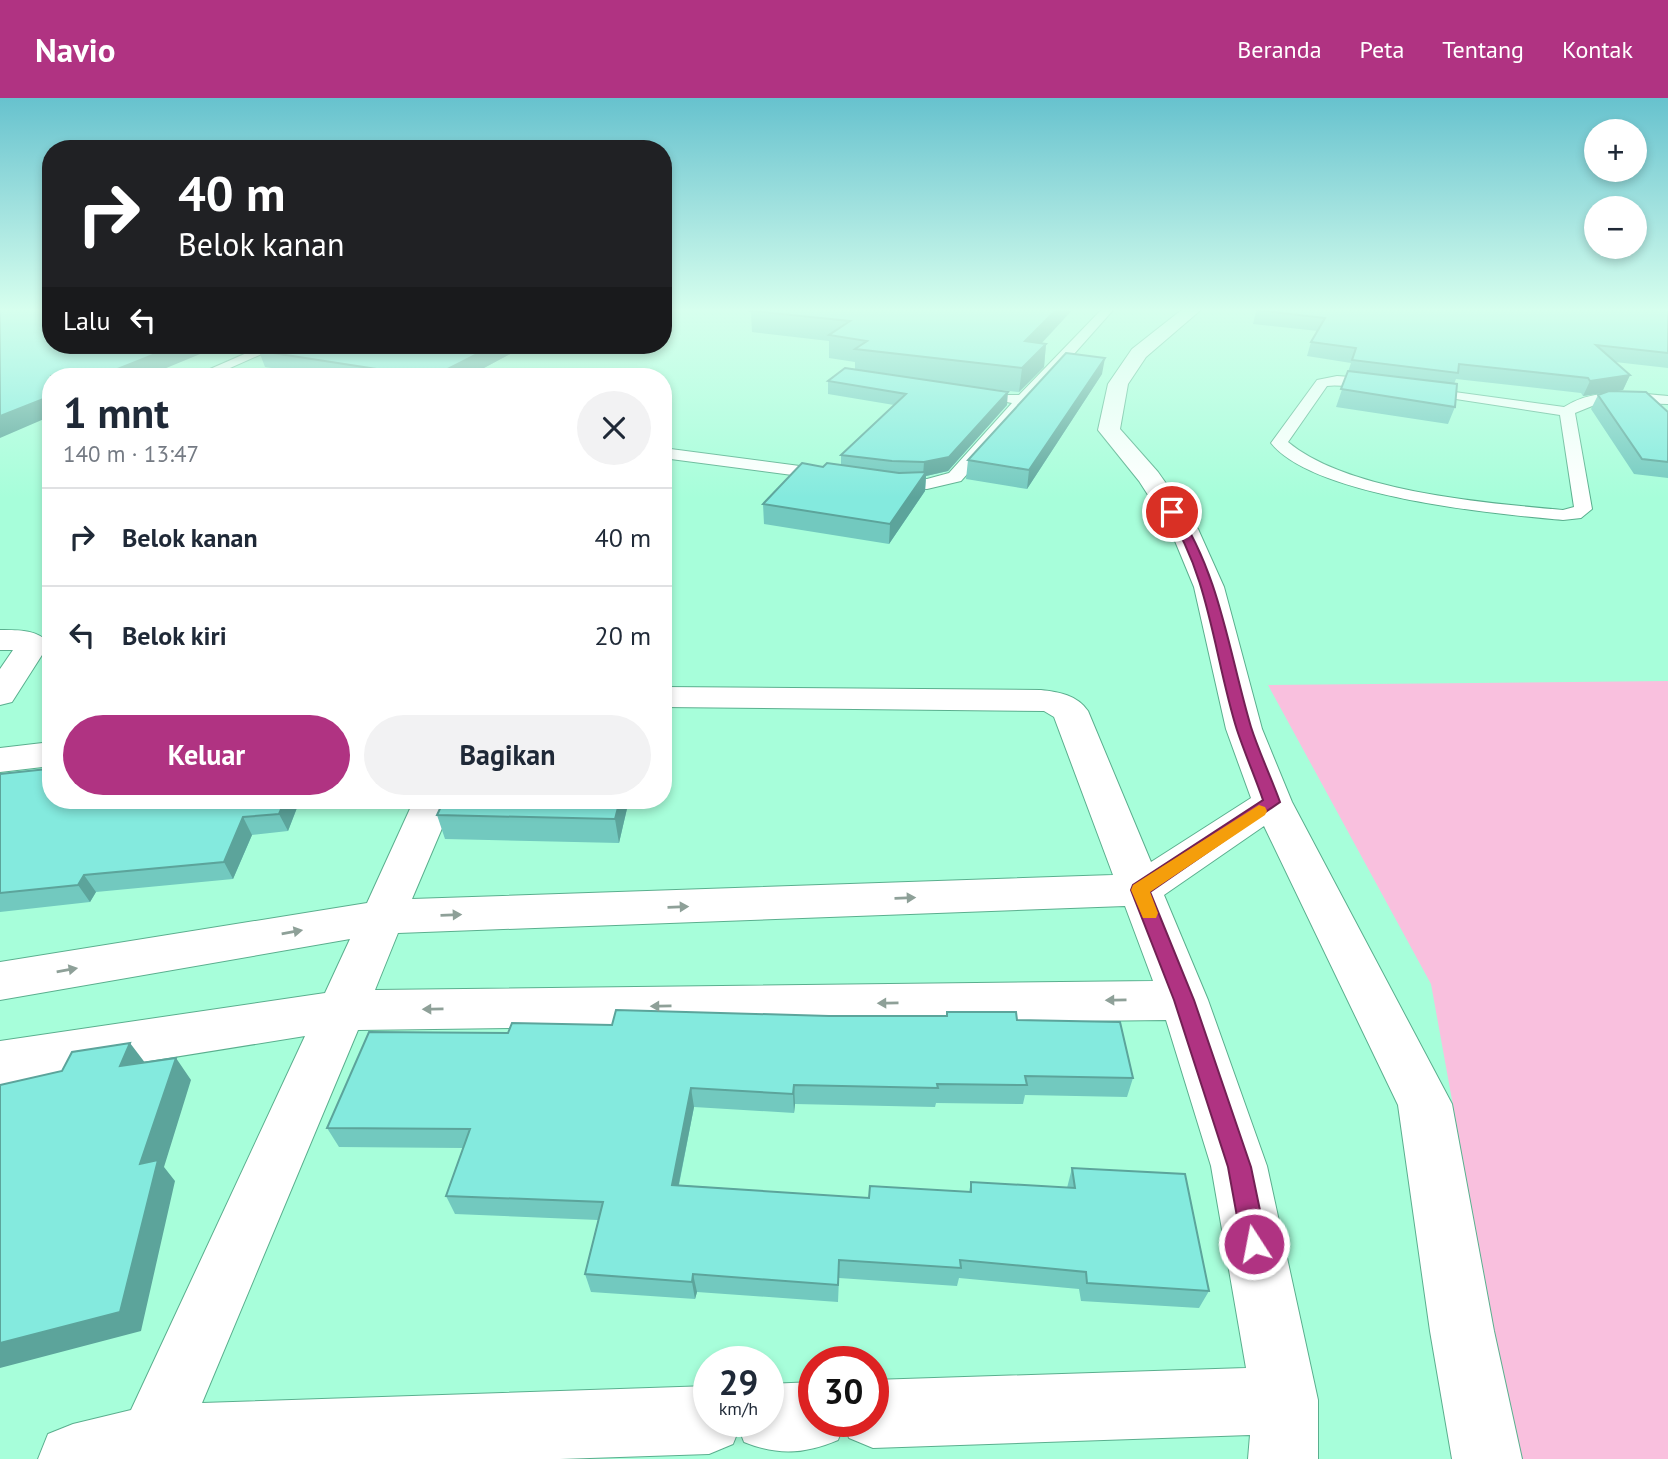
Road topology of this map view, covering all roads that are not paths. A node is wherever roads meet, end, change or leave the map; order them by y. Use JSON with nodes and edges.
{"nodes":[{"id":1,"x":1048,"y":372,"type":"edge"},
{"id":2,"x":1126,"y":372,"type":"edge"},
{"id":3,"x":996,"y":397,"type":"edge"},
{"id":4,"x":1023,"y":400,"type":"junction"},
{"id":5,"x":1668,"y":400,"type":"edge"},
{"id":6,"x":1567,"y":412,"type":"junction"},
{"id":7,"x":672,"y":454,"type":"edge"},
{"id":8,"x":849,"y":478,"type":"edge"},
{"id":9,"x":877,"y":481,"type":"edge"},
{"id":10,"x":0,"y":640,"type":"edge"},
{"id":11,"x":0,"y":695,"type":"edge"},
{"id":12,"x":672,"y":697,"type":"edge"},
{"id":13,"x":42,"y":755,"type":"edge"},
{"id":14,"x":0,"y":760,"type":"edge"},
{"id":15,"x":1272,"y":802,"type":"junction"},
{"id":16,"x":430,"y":809,"type":"edge"},
{"id":17,"x":1140,"y":890,"type":"junction"},
{"id":18,"x":382,"y":917,"type":"junction"},
{"id":19,"x":0,"y":981,"type":"edge"},
{"id":20,"x":1184,"y":1000,"type":"junction"},
{"id":21,"x":342,"y":1010,"type":"junction"},
{"id":22,"x":0,"y":1063,"type":"edge"},
{"id":23,"x":889,"y":1415,"type":"edge"},
{"id":24,"x":693,"y":1421,"type":"edge"},
{"id":25,"x":1284,"y":1429,"type":"edge"},
{"id":26,"x":148,"y":1449,"type":"edge"},
{"id":27,"x":72,"y":1459,"type":"edge"},
{"id":28,"x":1488,"y":1459,"type":"edge"}],
"edges":[{"from":1,"to":4,"type":"lane"},
{"from":2,"to":15,"type":"street"},
{"from":3,"to":4,"type":"lane"},
{"from":4,"to":9,"type":"lane"},
{"from":5,"to":6,"type":"lane"},
{"from":6,"to":6,"type":"lane"},
{"from":7,"to":8,"type":"lane"},
{"from":10,"to":11,"type":"street"},
{"from":12,"to":17,"type":"street"},
{"from":13,"to":14,"type":"street"},
{"from":15,"to":17,"type":"street"},
{"from":15,"to":28,"type":"street"},
{"from":16,"to":18,"type":"street"},
{"from":18,"to":17,"type":"street","one_way":true},
{"from":17,"to":20,"type":"street"},
{"from":19,"to":18,"type":"street","one_way":true},
{"from":18,"to":21,"type":"street"},
{"from":20,"to":21,"type":"street","one_way":true},
{"from":20,"to":25,"type":"street"},
{"from":21,"to":22,"type":"street"},
{"from":21,"to":26,"type":"street"},
{"from":23,"to":25,"type":"street"},
{"from":24,"to":26,"type":"street"},
{"from":26,"to":27,"type":"street"}]}
